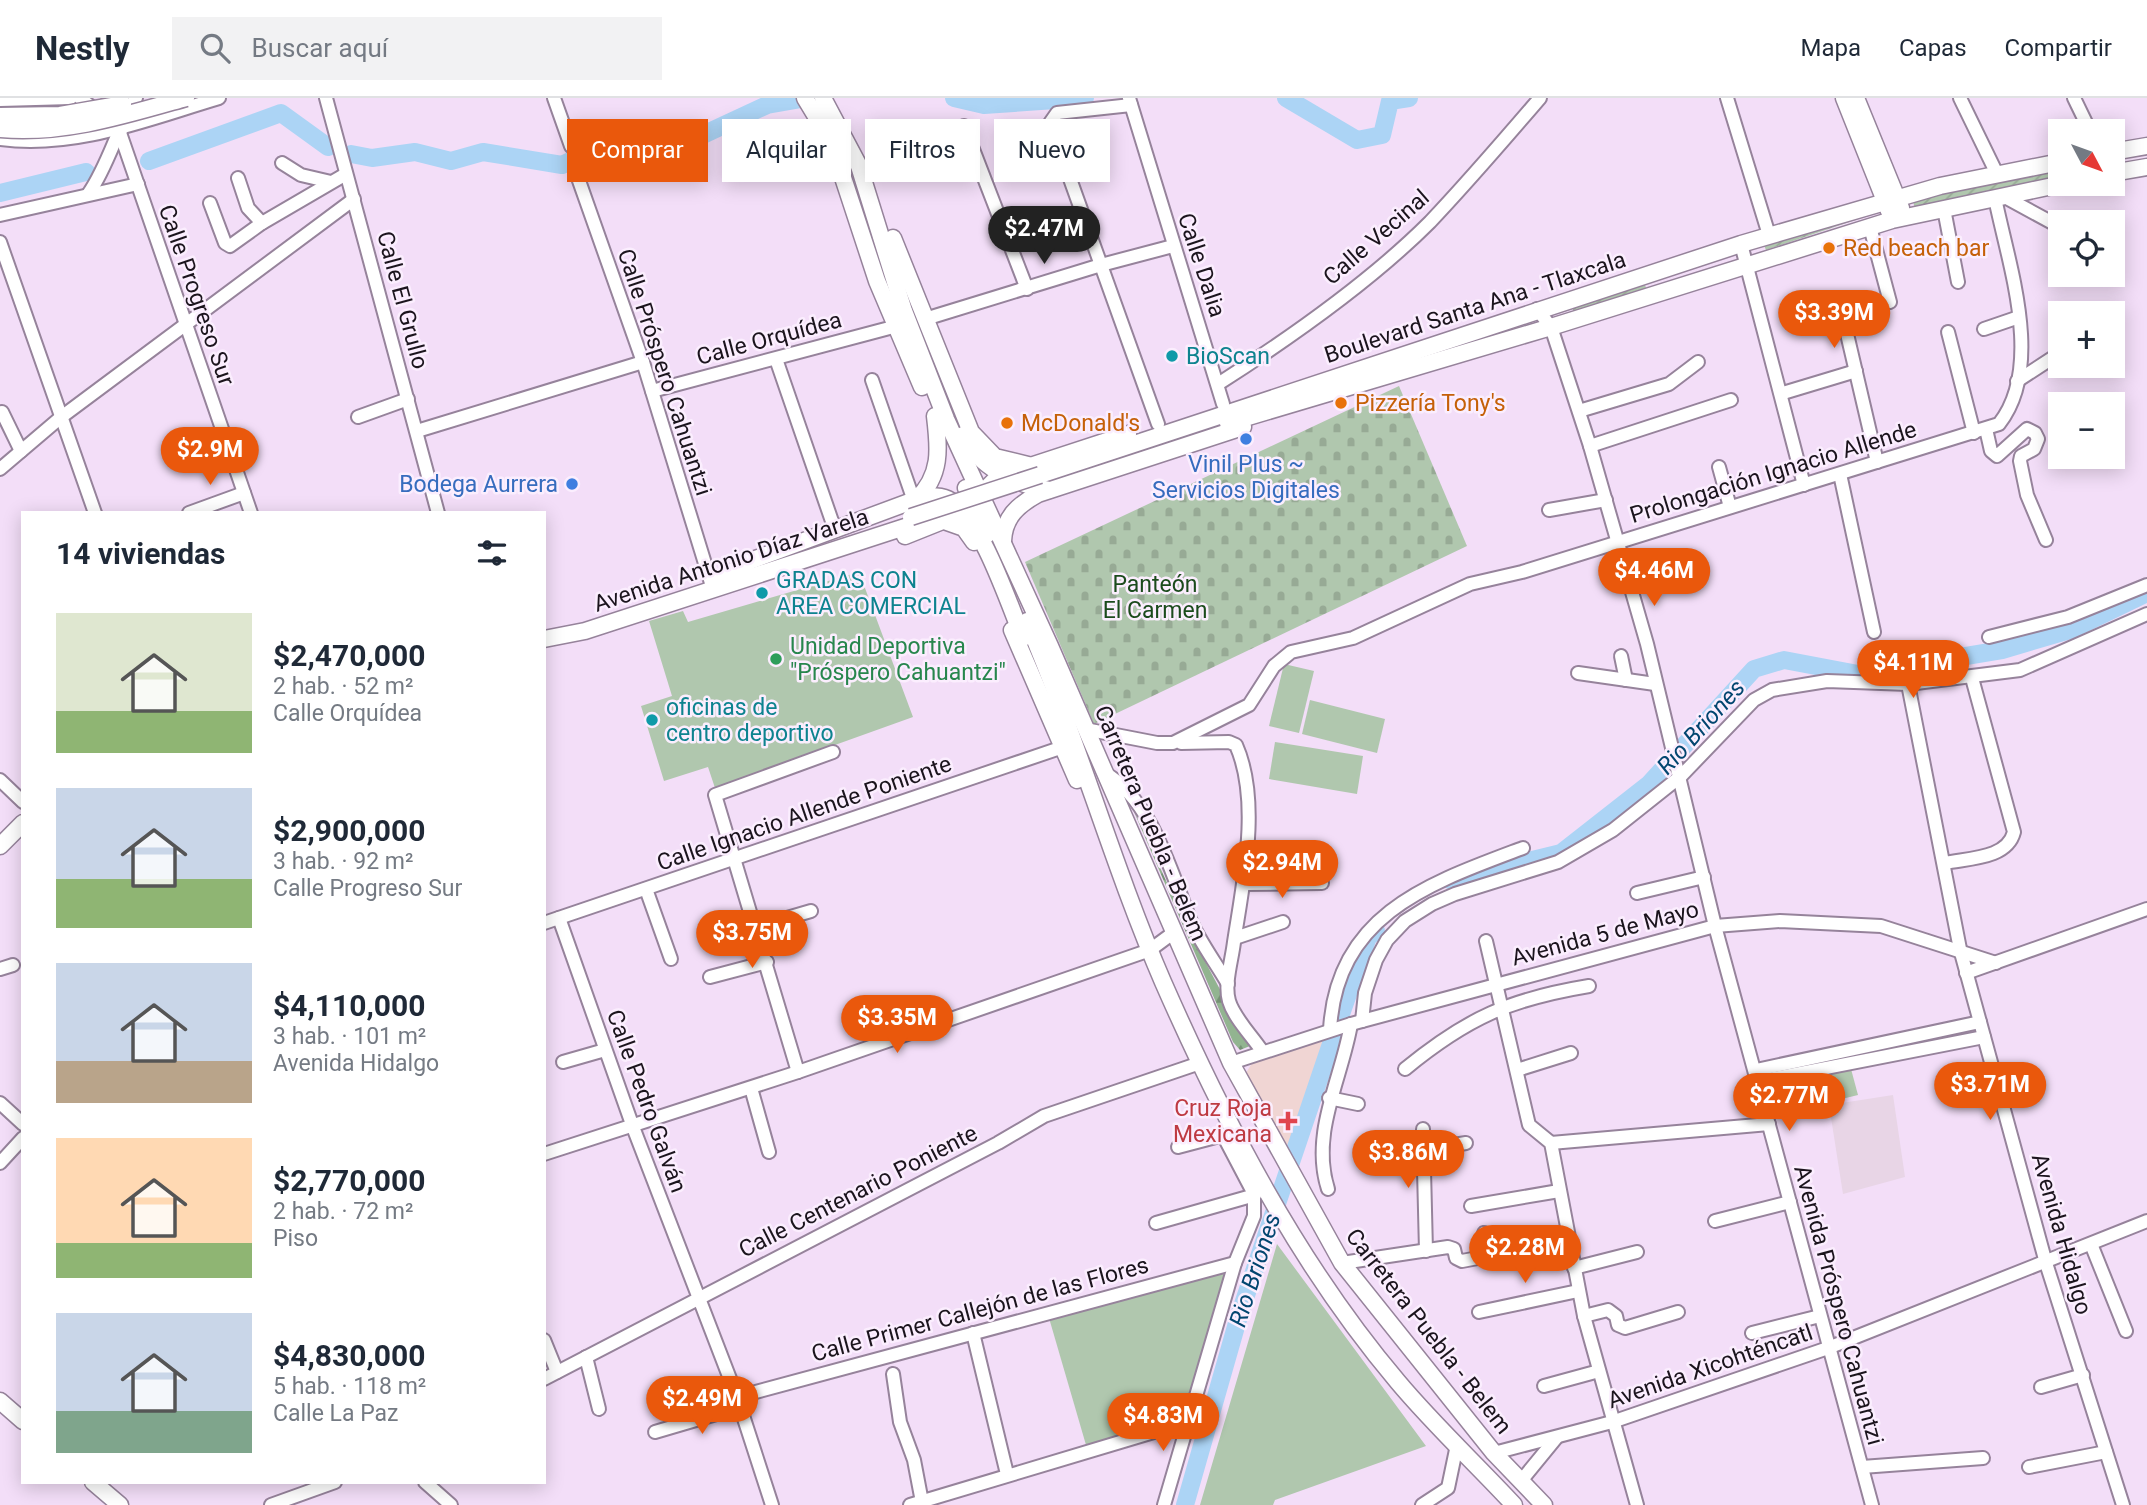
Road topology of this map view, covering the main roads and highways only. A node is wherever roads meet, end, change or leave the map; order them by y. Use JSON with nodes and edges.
{"nodes":[{"id":1,"x":107,"y":98,"type":"edge"},
{"id":2,"x":146,"y":98,"type":"edge"},
{"id":3,"x":186,"y":98,"type":"edge"},
{"id":4,"x":806,"y":98,"type":"edge"},
{"id":5,"x":823,"y":98,"type":"edge"},
{"id":6,"x":1844,"y":98,"type":"edge"},
{"id":7,"x":1856,"y":98,"type":"edge"},
{"id":8,"x":0,"y":116,"type":"edge"},
{"id":9,"x":827,"y":118,"type":"junction"},
{"id":10,"x":0,"y":129,"type":"edge"},
{"id":11,"x":119,"y":130,"type":"road end"},
{"id":12,"x":2147,"y":146,"type":"edge"},
{"id":13,"x":2125,"y":150,"type":"edge"},
{"id":14,"x":2147,"y":156,"type":"edge"},
{"id":15,"x":2048,"y":164,"type":"edge"},
{"id":16,"x":2147,"y":165,"type":"edge"},
{"id":17,"x":2125,"y":170,"type":"edge"},
{"id":18,"x":1883,"y":175,"type":"junction"},
{"id":19,"x":866,"y":185,"type":"junction"},
{"id":20,"x":1940,"y":186,"type":"junction"},
{"id":21,"x":2048,"y":187,"type":"edge"},
{"id":22,"x":1892,"y":201,"type":"junction"},
{"id":23,"x":853,"y":203,"type":"junction"},
{"id":24,"x":1849,"y":212,"type":"junction"},
{"id":25,"x":1898,"y":219,"type":"junction"},
{"id":26,"x":1660,"y":270,"type":"junction"},
{"id":27,"x":894,"y":275,"type":"junction"},
{"id":28,"x":1668,"y":291,"type":"junction"},
{"id":29,"x":1284,"y":400,"type":"junction"},
{"id":30,"x":934,"y":416,"type":"junction"},
{"id":31,"x":1003,"y":475,"type":"junction"},
{"id":32,"x":1040,"y":478,"type":"junction"},
{"id":33,"x":972,"y":506,"type":"junction"},
{"id":34,"x":918,"y":514,"type":"junction"},
{"id":35,"x":947,"y":522,"type":"junction"},
{"id":36,"x":1003,"y":545,"type":"junction"},
{"id":37,"x":715,"y":582,"type":"junction"},
{"id":38,"x":561,"y":635,"type":"junction"},
{"id":39,"x":546,"y":639,"type":"edge"},
{"id":40,"x":1075,"y":739,"type":"junction"},
{"id":41,"x":21,"y":824,"type":"edge"},
{"id":42,"x":1132,"y":839,"type":"junction"},
{"id":43,"x":0,"y":846,"type":"edge"},
{"id":44,"x":1170,"y":927,"type":"junction"},
{"id":45,"x":1142,"y":930,"type":"junction"},
{"id":46,"x":1191,"y":973,"type":"junction"},
{"id":47,"x":1164,"y":982,"type":"junction"},
{"id":48,"x":0,"y":1401,"type":"edge"},
{"id":49,"x":21,"y":1419,"type":"edge"},
{"id":50,"x":95,"y":1484,"type":"edge"},
{"id":51,"x":120,"y":1505,"type":"edge"},
{"id":52,"x":1514,"y":1505,"type":"edge"},
{"id":53,"x":1544,"y":1505,"type":"edge"}],
"edges":[{"from":1,"to":11,"type":"main road"},
{"from":2,"to":8,"type":"main road","bridge":true},
{"from":3,"to":10,"type":"main road","bridge":true},
{"from":4,"to":9,"type":"main road","name":"Carretera Puebla - Belem"},
{"from":5,"to":9,"type":"main road","name":"Carretera Puebla - Belem"},
{"from":6,"to":18,"type":"main road"},
{"from":7,"to":18,"type":"main road"},
{"from":9,"to":19,"type":"main road","name":"Carretera Puebla - Belem"},
{"from":9,"to":23,"type":"main road","name":"Carretera Puebla - Belem"},
{"from":12,"to":13,"type":"main road"},
{"from":14,"to":16,"type":"main road"},
{"from":15,"to":20,"type":"main road","name":"Boulevard Santa Ana - Tlaxcala"},
{"from":16,"to":17,"type":"main road"},
{"from":18,"to":20,"type":"main road"},
{"from":18,"to":22,"type":"main road"},
{"from":18,"to":24,"type":"main road"},
{"from":19,"to":27,"type":"main road","name":"Carretera Puebla - Belem"},
{"from":19,"to":32,"type":"main road"},
{"from":20,"to":22,"type":"main road","name":"Boulevard Santa Ana - Tlaxcala"},
{"from":21,"to":25,"type":"main road","name":"Boulevard Santa Ana - Tlaxcala"},
{"from":22,"to":24,"type":"main road","name":"Boulevard Santa Ana - Tlaxcala"},
{"from":22,"to":25,"type":"main road"},
{"from":23,"to":27,"type":"main road"},
{"from":23,"to":30,"type":"main road","name":"Carretera Puebla - Belem"},
{"from":24,"to":26,"type":"main road","name":"Boulevard Santa Ana - Tlaxcala"},
{"from":25,"to":28,"type":"main road","name":"Boulevard Santa Ana - Tlaxcala"},
{"from":26,"to":28,"type":"main road"},
{"from":26,"to":29,"type":"main road","name":"Boulevard Santa Ana - Tlaxcala"},
{"from":27,"to":31,"type":"main road"},
{"from":27,"to":33,"type":"main road","name":"Carretera Puebla - Belem"},
{"from":28,"to":29,"type":"main road","name":"Boulevard Santa Ana - Tlaxcala"},
{"from":29,"to":32,"type":"main road","name":"Boulevard Santa Ana - Tlaxcala"},
{"from":29,"to":32,"type":"main road"},
{"from":30,"to":33,"type":"main road","name":"Carretera Puebla - Belem"},
{"from":30,"to":34,"type":"main road"},
{"from":31,"to":32,"type":"main road"},
{"from":31,"to":32,"type":"main road"},
{"from":31,"to":33,"type":"main road"},
{"from":32,"to":34,"type":"main road","name":"Boulevard Santa Ana - Tlaxcala","bridge":true},
{"from":32,"to":36,"type":"main road"},
{"from":33,"to":34,"type":"main road"},
{"from":33,"to":35,"type":"main road"},
{"from":33,"to":35,"type":"main road"},
{"from":33,"to":36,"type":"main road","name":"Carretera Puebla - Belem"},
{"from":33,"to":40,"type":"main road"},
{"from":34,"to":35,"type":"main road"},
{"from":34,"to":37,"type":"main road","name":"Avenida Antonio Díaz Varela"},
{"from":34,"to":37,"type":"main road"},
{"from":34,"to":38,"type":"main road","name":"Avenida Antonio Díaz Varela"},
{"from":36,"to":40,"type":"main road","name":"Carretera Puebla - Belem"},
{"from":37,"to":38,"type":"main road","name":"Avenida Antonio Díaz Varela"},
{"from":38,"to":39,"type":"main road","name":"Avenida Antonio Díaz Varela"},
{"from":40,"to":42,"type":"main road"},
{"from":40,"to":42,"type":"main road","name":"Carretera Puebla - Belem"},
{"from":40,"to":45,"type":"main road","name":"Carretera Puebla - Belem"},
{"from":41,"to":43,"type":"main road"},
{"from":42,"to":44,"type":"main road","name":"Carretera Puebla - Belem"},
{"from":44,"to":45,"type":"main road"},
{"from":44,"to":46,"type":"main road","name":"Carretera Puebla - Belem"},
{"from":45,"to":47,"type":"main road","name":"Carretera Puebla - Belem"},
{"from":46,"to":47,"type":"main road"},
{"from":46,"to":53,"type":"main road","name":"Carretera Puebla - Belem"},
{"from":47,"to":52,"type":"main road","name":"Carretera Puebla - Belem"},
{"from":48,"to":49,"type":"main road"},
{"from":50,"to":51,"type":"main road"}]}
